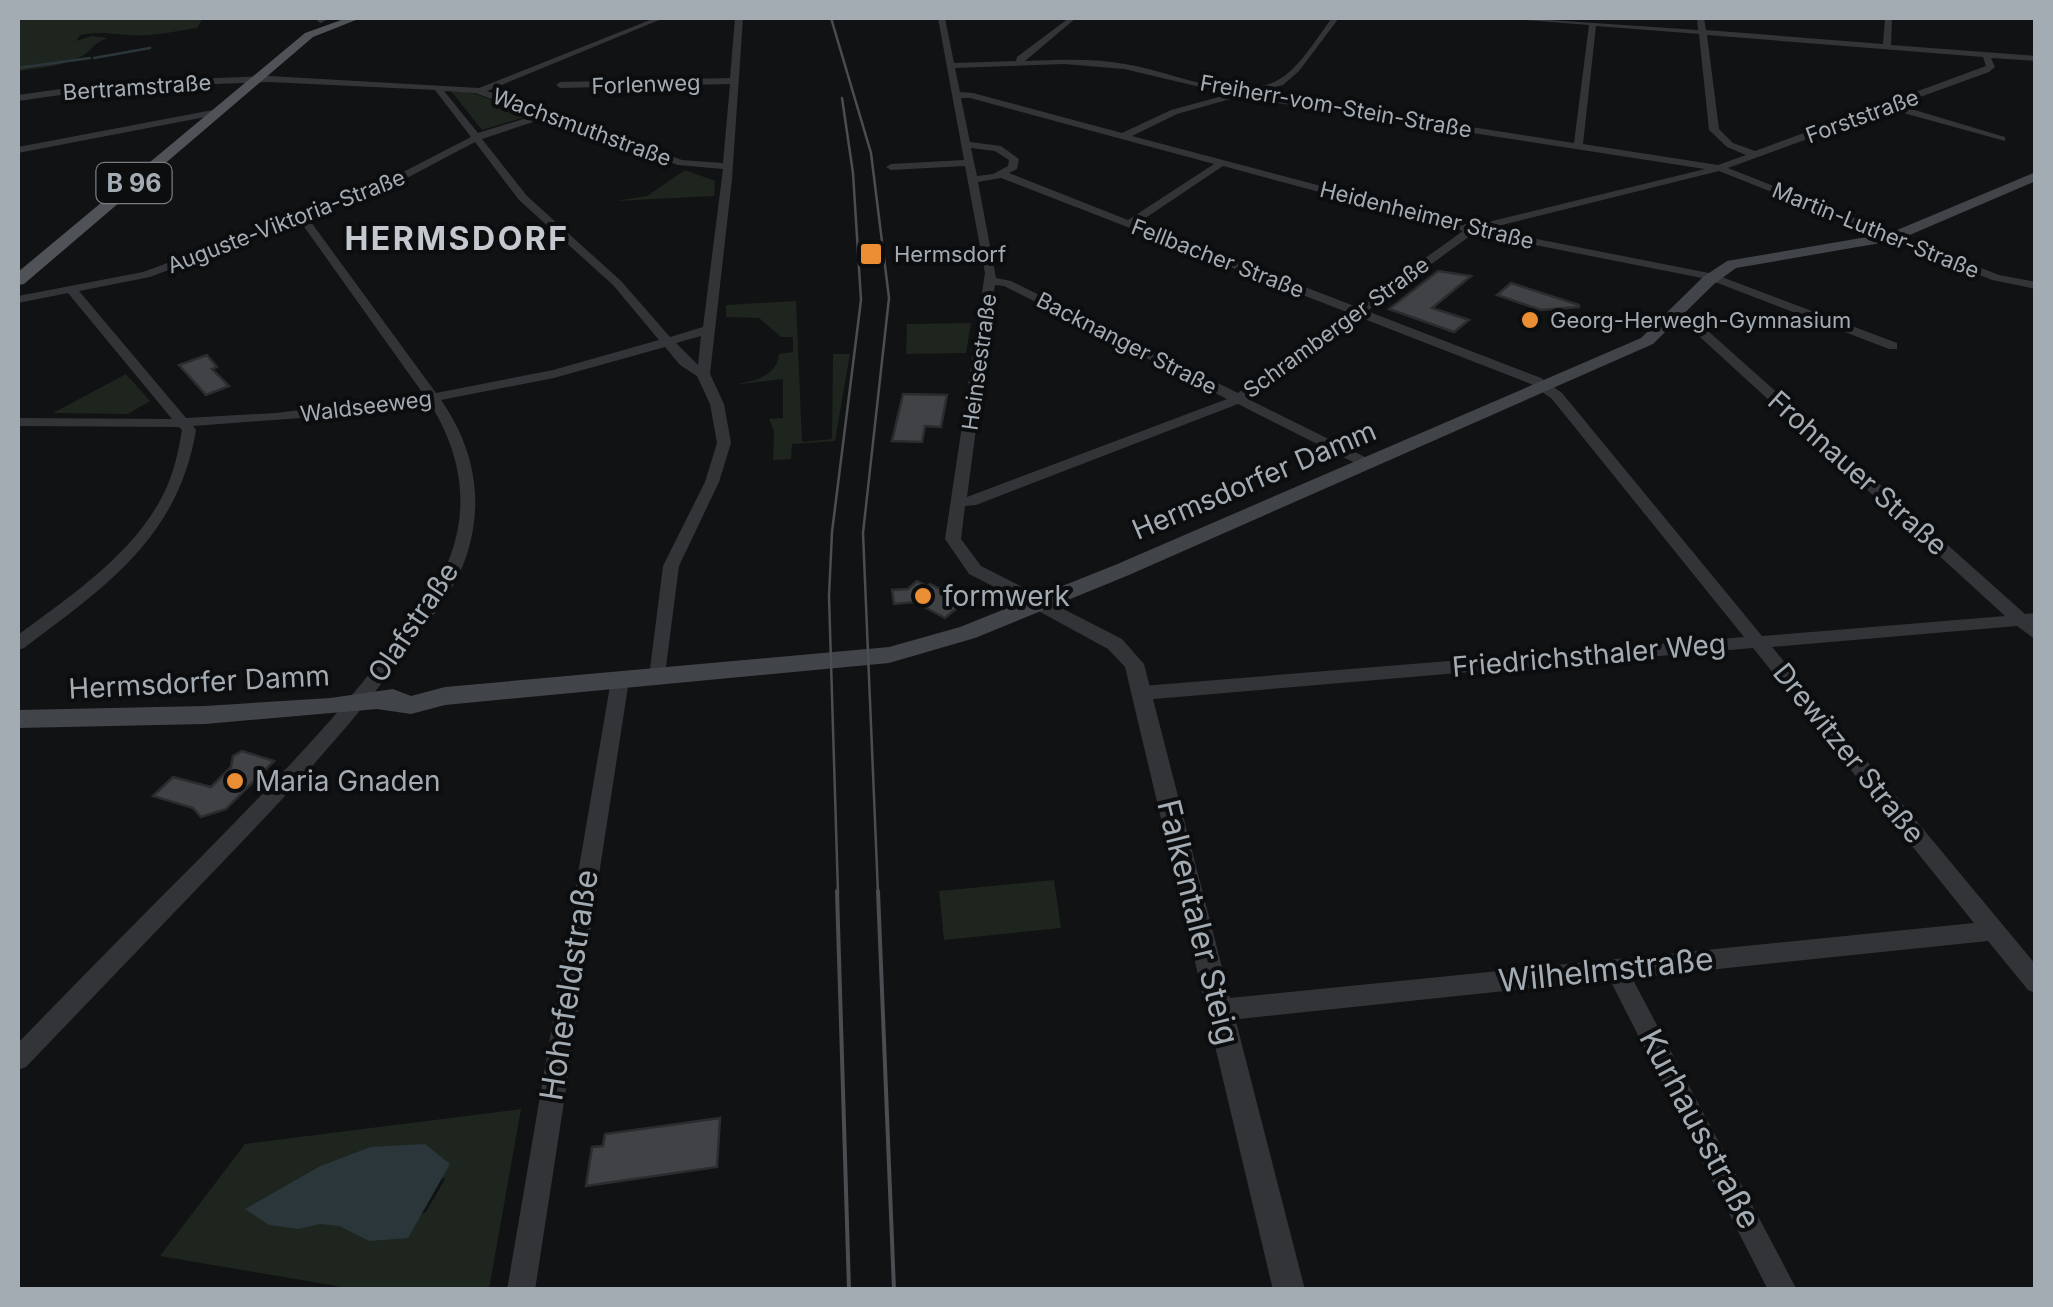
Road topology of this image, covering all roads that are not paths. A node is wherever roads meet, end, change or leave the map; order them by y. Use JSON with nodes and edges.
{"nodes":[{"id":1,"x":356,"y":18,"type":"edge"},
{"id":2,"x":660,"y":18,"type":"edge"},
{"id":3,"x":738,"y":18,"type":"edge"},
{"id":4,"x":941,"y":18,"type":"edge"},
{"id":5,"x":1073,"y":18,"type":"edge"},
{"id":6,"x":1336,"y":18,"type":"edge"},
{"id":7,"x":1525,"y":18,"type":"edge"},
{"id":8,"x":1701,"y":18,"type":"edge"},
{"id":9,"x":1889,"y":18,"type":"edge"},
{"id":10,"x":1592,"y":23,"type":"junction"},
{"id":11,"x":1703,"y":32,"type":"junction"},
{"id":12,"x":1887,"y":47,"type":"junction"},
{"id":13,"x":2035,"y":56,"type":"edge"},
{"id":14,"x":1988,"y":58,"type":"junction"},
{"id":15,"x":1022,"y":64,"type":"junction"},
{"id":16,"x":952,"y":66,"type":"junction"},
{"id":17,"x":2036,"y":70,"type":"edge"},
{"id":18,"x":257,"y":79,"type":"junction"},
{"id":19,"x":733,"y":81,"type":"junction"},
{"id":20,"x":560,"y":85,"type":"dead end"},
{"id":21,"x":442,"y":88,"type":"junction"},
{"id":22,"x":480,"y":91,"type":"junction"},
{"id":23,"x":1246,"y":95,"type":"junction"},
{"id":24,"x":958,"y":96,"type":"junction"},
{"id":25,"x":18,"y":98,"type":"edge"},
{"id":26,"x":1890,"y":106,"type":"junction"},
{"id":27,"x":218,"y":112,"type":"junction"},
{"id":28,"x":545,"y":114,"type":"junction"},
{"id":29,"x":1122,"y":136,"type":"junction"},
{"id":30,"x":475,"y":138,"type":"junction"},
{"id":31,"x":2002,"y":139,"type":"dead end"},
{"id":32,"x":968,"y":145,"type":"junction"},
{"id":33,"x":1578,"y":146,"type":"junction"},
{"id":34,"x":18,"y":150,"type":"edge"},
{"id":35,"x":1755,"y":155,"type":"junction"},
{"id":36,"x":971,"y":162,"type":"junction"},
{"id":37,"x":1222,"y":163,"type":"junction"},
{"id":38,"x":891,"y":167,"type":"dead end"},
{"id":39,"x":1719,"y":168,"type":"junction"},
{"id":40,"x":727,"y":172,"type":"junction"},
{"id":41,"x":1001,"y":174,"type":"junction"},
{"id":42,"x":2036,"y":176,"type":"edge"},
{"id":43,"x":973,"y":179,"type":"junction"},
{"id":44,"x":302,"y":217,"type":"junction"},
{"id":45,"x":1129,"y":224,"type":"junction"},
{"id":46,"x":1472,"y":229,"type":"junction"},
{"id":47,"x":1893,"y":237,"type":"junction"},
{"id":48,"x":1710,"y":276,"type":"junction"},
{"id":49,"x":18,"y":280,"type":"edge"},
{"id":50,"x":991,"y":281,"type":"junction"},
{"id":51,"x":2036,"y":286,"type":"edge"},
{"id":52,"x":72,"y":290,"type":"junction"},
{"id":53,"x":18,"y":299,"type":"edge"},
{"id":54,"x":1356,"y":312,"type":"junction"},
{"id":55,"x":1676,"y":320,"type":"junction"},
{"id":56,"x":708,"y":330,"type":"junction"},
{"id":57,"x":667,"y":342,"type":"junction"},
{"id":58,"x":1893,"y":346,"type":"dead end"},
{"id":59,"x":703,"y":374,"type":"junction"},
{"id":60,"x":1545,"y":388,"type":"junction"},
{"id":61,"x":432,"y":398,"type":"junction"},
{"id":62,"x":1239,"y":399,"type":"junction"},
{"id":63,"x":18,"y":422,"type":"edge"},
{"id":64,"x":182,"y":422,"type":"junction"},
{"id":65,"x":35,"y":423,"type":"junction"},
{"id":66,"x":18,"y":436,"type":"edge"},
{"id":67,"x":1368,"y":464,"type":"junction"},
{"id":68,"x":957,"y":501,"type":"junction"},
{"id":69,"x":1040,"y":603,"type":"junction"},
{"id":70,"x":2028,"y":620,"type":"edge"},
{"id":71,"x":2036,"y":634,"type":"edge"},
{"id":72,"x":1758,"y":642,"type":"junction"},
{"id":73,"x":18,"y":644,"type":"edge"},
{"id":74,"x":658,"y":677,"type":"junction"},
{"id":75,"x":620,"y":680,"type":"junction"},
{"id":76,"x":1142,"y":693,"type":"junction"},
{"id":77,"x":356,"y":704,"type":"junction"},
{"id":78,"x":18,"y":720,"type":"edge"},
{"id":79,"x":1993,"y":931,"type":"junction"},
{"id":80,"x":1616,"y":969,"type":"junction"},
{"id":81,"x":2036,"y":982,"type":"edge"},
{"id":82,"x":1220,"y":1010,"type":"junction"},
{"id":83,"x":18,"y":1059,"type":"edge"},
{"id":84,"x":521,"y":1290,"type":"edge"},
{"id":85,"x":1289,"y":1290,"type":"edge"},
{"id":86,"x":1783,"y":1290,"type":"edge"}],
"edges":[{"from":1,"to":18,"type":"main road","number":"B 96"},
{"from":2,"to":22,"type":"street"},
{"from":3,"to":19,"type":"street"},
{"from":4,"to":16,"type":"street","name":"Heinsestraße"},
{"from":5,"to":15,"type":"street"},
{"from":6,"to":23,"type":"street"},
{"from":7,"to":10,"type":"street"},
{"from":8,"to":11,"type":"street"},
{"from":9,"to":12,"type":"street"},
{"from":10,"to":11,"type":"street"},
{"from":10,"to":33,"type":"street"},
{"from":11,"to":12,"type":"street"},
{"from":11,"to":35,"type":"street"},
{"from":12,"to":14,"type":"street"},
{"from":13,"to":14,"type":"street"},
{"from":14,"to":17,"type":"street"},
{"from":14,"to":26,"type":"street","name":"Forststraße"},
{"from":15,"to":16,"type":"street","name":"Freiherr-vom-Stein-Straße"},
{"from":15,"to":23,"type":"street","name":"Freiherr-vom-Stein-Straße"},
{"from":16,"to":24,"type":"street","name":"Heinsestraße"},
{"from":18,"to":21,"type":"street","name":"Wachsmuthstraße"},
{"from":18,"to":25,"type":"street","name":"Bertramstraße"},
{"from":18,"to":27,"type":"main road","number":"B 96"},
{"from":19,"to":20,"type":"street","name":"Forlenweg"},
{"from":19,"to":40,"type":"street"},
{"from":21,"to":22,"type":"street","name":"Wachsmuthstraße"},
{"from":21,"to":30,"type":"street"},
{"from":22,"to":28,"type":"street","name":"Wachsmuthstraße"},
{"from":23,"to":29,"type":"street"},
{"from":23,"to":33,"type":"street","name":"Freiherr-vom-Stein-Straße"},
{"from":24,"to":29,"type":"street","name":"Heidenheimer Straße"},
{"from":24,"to":32,"type":"street","name":"Heinsestraße"},
{"from":26,"to":31,"type":"street"},
{"from":26,"to":35,"type":"street","name":"Forststraße"},
{"from":27,"to":34,"type":"street"},
{"from":27,"to":49,"type":"main road","number":"B 96"},
{"from":28,"to":30,"type":"street","name":"Auguste-Viktoria-Straße"},
{"from":28,"to":40,"type":"street","name":"Wachsmuthstraße"},
{"from":29,"to":37,"type":"street","name":"Heidenheimer Straße"},
{"from":30,"to":44,"type":"street","name":"Auguste-Viktoria-Straße"},
{"from":30,"to":57,"type":"street"},
{"from":32,"to":36,"type":"street","name":"Heinsestraße"},
{"from":32,"to":41,"type":"street"},
{"from":33,"to":39,"type":"street","name":"Freiherr-vom-Stein-Straße"},
{"from":35,"to":39,"type":"street","name":"Forststraße"},
{"from":36,"to":38,"type":"street"},
{"from":36,"to":43,"type":"street","name":"Heinsestraße"},
{"from":37,"to":45,"type":"street"},
{"from":37,"to":46,"type":"street","name":"Heidenheimer Straße"},
{"from":39,"to":46,"type":"street","name":"Schramberger Straße"},
{"from":39,"to":47,"type":"street","name":"Martin-Luther-Straße"},
{"from":40,"to":56,"type":"street"},
{"from":41,"to":43,"type":"street"},
{"from":41,"to":45,"type":"street","name":"Fellbacher Straße"},
{"from":42,"to":47,"type":"main road"},
{"from":43,"to":50,"type":"street","name":"Heinsestraße"},
{"from":44,"to":52,"type":"street","name":"Auguste-Viktoria-Straße"},
{"from":44,"to":61,"type":"street","name":"Olafstraße"},
{"from":45,"to":54,"type":"street","name":"Fellbacher Straße"},
{"from":46,"to":48,"type":"street","name":"Heidenheimer Straße"},
{"from":46,"to":54,"type":"street","name":"Schramberger Straße"},
{"from":47,"to":48,"type":"main road"},
{"from":47,"to":51,"type":"street","name":"Martin-Luther-Straße"},
{"from":48,"to":55,"type":"main road","name":"Hermsdorfer Damm"},
{"from":48,"to":58,"type":"street","name":"Heidenheimer Straße"},
{"from":50,"to":62,"type":"street","name":"Backnanger Straße"},
{"from":50,"to":68,"type":"street","name":"Heinsestraße"},
{"from":52,"to":53,"type":"street","name":"Auguste-Viktoria-Straße"},
{"from":52,"to":64,"type":"street"},
{"from":54,"to":60,"type":"street","name":"Fellbacher Straße"},
{"from":54,"to":62,"type":"street","name":"Schramberger Straße"},
{"from":55,"to":60,"type":"main road","name":"Hermsdorfer Damm"},
{"from":55,"to":70,"type":"street","name":"Frohnauer Straße"},
{"from":56,"to":57,"type":"street","name":"Waldseeweg"},
{"from":56,"to":59,"type":"street"},
{"from":57,"to":59,"type":"street"},
{"from":57,"to":61,"type":"street","name":"Waldseeweg"},
{"from":59,"to":74,"type":"street"},
{"from":60,"to":67,"type":"main road","name":"Hermsdorfer Damm"},
{"from":60,"to":72,"type":"street","name":"Drewitzer Straße"},
{"from":61,"to":64,"type":"street","name":"Waldseeweg"},
{"from":61,"to":77,"type":"street","name":"Olafstraße"},
{"from":62,"to":67,"type":"street","name":"Backnanger Straße"},
{"from":62,"to":68,"type":"street","name":"Schramberger Straße"},
{"from":63,"to":65,"type":"street","name":"Waldseeweg"},
{"from":64,"to":65,"type":"street","name":"Waldseeweg"},
{"from":64,"to":73,"type":"street"},
{"from":65,"to":66,"type":"street"},
{"from":67,"to":69,"type":"main road","name":"Hermsdorfer Damm"},
{"from":68,"to":69,"type":"street","name":"Heinsestraße"},
{"from":69,"to":74,"type":"main road","name":"Hermsdorfer Damm"},
{"from":69,"to":76,"type":"street","name":"Falkentaler Steig"},
{"from":70,"to":71,"type":"street","name":"Frohnauer Straße"},
{"from":70,"to":72,"type":"street","name":"Friedrichsthaler Weg"},
{"from":72,"to":76,"type":"street","name":"Friedrichsthaler Weg"},
{"from":72,"to":79,"type":"street","name":"Drewitzer Straße"},
{"from":74,"to":75,"type":"main road","name":"Hermsdorfer Damm"},
{"from":75,"to":77,"type":"main road","name":"Hermsdorfer Damm"},
{"from":75,"to":84,"type":"street","name":"Hohefeldstraße"},
{"from":76,"to":82,"type":"street","name":"Falkentaler Steig"},
{"from":77,"to":78,"type":"main road","name":"Hermsdorfer Damm"},
{"from":77,"to":83,"type":"street","name":"Olafstraße"},
{"from":79,"to":80,"type":"street","name":"Wilhelmstraße"},
{"from":79,"to":81,"type":"street","name":"Drewitzer Straße"},
{"from":80,"to":82,"type":"street","name":"Wilhelmstraße"},
{"from":80,"to":86,"type":"street","name":"Kurhausstraße"},
{"from":82,"to":85,"type":"street","name":"Falkentaler Steig"}]}
